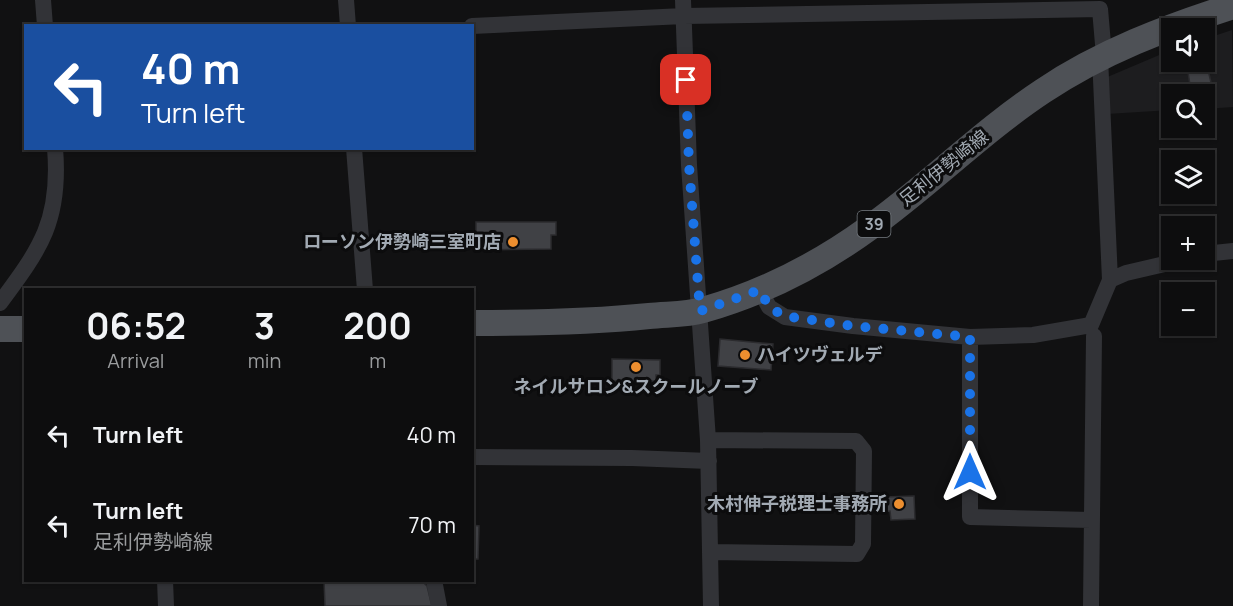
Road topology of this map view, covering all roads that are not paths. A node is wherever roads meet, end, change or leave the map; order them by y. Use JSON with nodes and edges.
{"nodes":[{"id":1,"x":43,"y":0,"type":"edge"},
{"id":2,"x":346,"y":0,"type":"edge"},
{"id":3,"x":1233,"y":6,"type":"edge"},
{"id":4,"x":683,"y":8,"type":"edge"},
{"id":5,"x":45,"y":24,"type":"edge"},
{"id":6,"x":348,"y":24,"type":"edge"},
{"id":7,"x":474,"y":26,"type":"edge"},
{"id":8,"x":1102,"y":57,"type":"junction"},
{"id":9,"x":56,"y":150,"type":"edge"},
{"id":10,"x":354,"y":150,"type":"edge"},
{"id":11,"x":1233,"y":251,"type":"edge"},
{"id":12,"x":1215,"y":253,"type":"edge"},
{"id":13,"x":1161,"y":265,"type":"edge"},
{"id":14,"x":1110,"y":280,"type":"junction"},
{"id":15,"x":365,"y":288,"type":"edge"},
{"id":16,"x":760,"y":290,"type":"junction"},
{"id":17,"x":0,"y":303,"type":"edge"},
{"id":18,"x":700,"y":311,"type":"junction"},
{"id":19,"x":474,"y":323,"type":"edge"},
{"id":20,"x":0,"y":329,"type":"edge"},
{"id":21,"x":24,"y":329,"type":"edge"},
{"id":22,"x":1094,"y":336,"type":"dead end"},
{"id":23,"x":970,"y":337,"type":"junction"},
{"id":24,"x":708,"y":440,"type":"junction"},
{"id":25,"x":474,"y":457,"type":"edge"},
{"id":26,"x":709,"y":461,"type":"junction"},
{"id":27,"x":1091,"y":520,"type":"junction"},
{"id":28,"x":710,"y":552,"type":"junction"},
{"id":29,"x":165,"y":582,"type":"edge"},
{"id":30,"x":434,"y":582,"type":"edge"},
{"id":31,"x":166,"y":606,"type":"edge"},
{"id":32,"x":440,"y":606,"type":"edge"},
{"id":33,"x":711,"y":606,"type":"edge"},
{"id":34,"x":1091,"y":606,"type":"edge"}],
"edges":[{"from":1,"to":5,"type":"street"},
{"from":2,"to":6,"type":"street"},
{"from":3,"to":8,"type":"main road","name":"足利伊勢崎線","number":"39"},
{"from":4,"to":7,"type":"street"},
{"from":4,"to":8,"type":"street"},
{"from":4,"to":18,"type":"street"},
{"from":8,"to":14,"type":"street"},
{"from":8,"to":16,"type":"main road","name":"足利伊勢崎線","number":"39"},
{"from":9,"to":17,"type":"street"},
{"from":10,"to":15,"type":"street"},
{"from":11,"to":12,"type":"street"},
{"from":13,"to":14,"type":"street"},
{"from":14,"to":23,"type":"street"},
{"from":16,"to":18,"type":"main road","name":"足利伊勢崎線","number":"39"},
{"from":16,"to":23,"type":"street"},
{"from":18,"to":19,"type":"main road","name":"足利伊勢崎線","number":"39"},
{"from":18,"to":24,"type":"street"},
{"from":20,"to":21,"type":"main road"},
{"from":22,"to":27,"type":"street"},
{"from":23,"to":27,"type":"street"},
{"from":24,"to":26,"type":"street"},
{"from":24,"to":28,"type":"street"},
{"from":25,"to":26,"type":"street"},
{"from":26,"to":28,"type":"street"},
{"from":27,"to":34,"type":"street"},
{"from":28,"to":33,"type":"street"},
{"from":29,"to":31,"type":"street"},
{"from":30,"to":32,"type":"street"}]}
